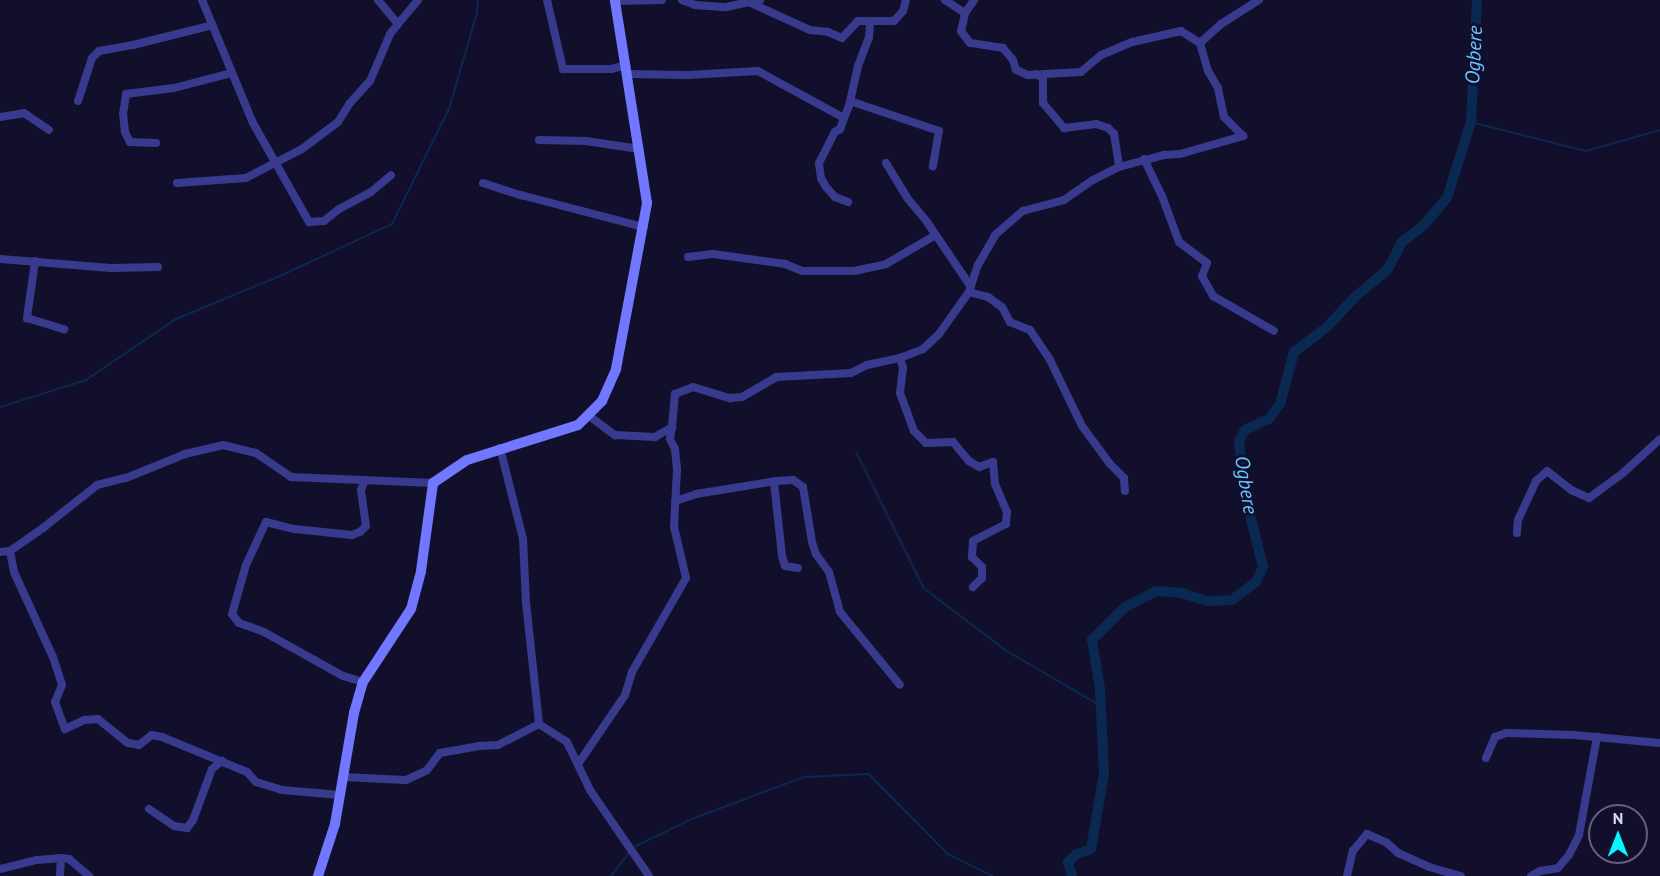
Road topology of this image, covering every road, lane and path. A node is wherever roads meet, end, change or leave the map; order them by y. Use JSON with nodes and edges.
{"nodes":[{"id":1,"x":202,"y":0,"type":"edge"},
{"id":2,"x":378,"y":0,"type":"edge"},
{"id":3,"x":418,"y":0,"type":"edge"},
{"id":4,"x":547,"y":0,"type":"edge"},
{"id":5,"x":662,"y":0,"type":"edge"},
{"id":6,"x":682,"y":0,"type":"edge"},
{"id":7,"x":906,"y":0,"type":"edge"},
{"id":8,"x":945,"y":0,"type":"edge"},
{"id":9,"x":974,"y":0,"type":"edge"},
{"id":10,"x":1259,"y":0,"type":"edge"},
{"id":11,"x":615,"y":1,"type":"edge"},
{"id":12,"x":756,"y":2,"type":"edge"},
{"id":13,"x":965,"y":13,"type":"junction"},
{"id":14,"x":870,"y":22,"type":"junction"},
{"id":15,"x":398,"y":24,"type":"junction"},
{"id":16,"x":213,"y":25,"type":"junction"},
{"id":17,"x":1200,"y":44,"type":"junction"},
{"id":18,"x":628,"y":69,"type":"junction"},
{"id":19,"x":231,"y":73,"type":"junction"},
{"id":20,"x":1036,"y":74,"type":"junction"},
{"id":21,"x":78,"y":101,"type":"dead end"},
{"id":22,"x":850,"y":101,"type":"junction"},
{"id":23,"x":0,"y":117,"type":"edge"},
{"id":24,"x":844,"y":118,"type":"junction"},
{"id":25,"x":49,"y":130,"type":"dead end"},
{"id":26,"x":539,"y":140,"type":"dead end"},
{"id":27,"x":156,"y":143,"type":"dead end"},
{"id":28,"x":639,"y":149,"type":"junction"},
{"id":29,"x":1144,"y":159,"type":"junction"},
{"id":30,"x":276,"y":163,"type":"junction"},
{"id":31,"x":886,"y":163,"type":"dead end"},
{"id":32,"x":933,"y":166,"type":"dead end"},
{"id":33,"x":1119,"y":167,"type":"junction"},
{"id":34,"x":392,"y":175,"type":"dead end"},
{"id":35,"x":177,"y":183,"type":"dead end"},
{"id":36,"x":483,"y":183,"type":"dead end"},
{"id":37,"x":848,"y":202,"type":"dead end"},
{"id":38,"x":644,"y":227,"type":"junction"},
{"id":39,"x":934,"y":236,"type":"junction"},
{"id":40,"x":688,"y":257,"type":"dead end"},
{"id":41,"x":0,"y":259,"type":"edge"},
{"id":42,"x":35,"y":261,"type":"junction"},
{"id":43,"x":158,"y":267,"type":"dead end"},
{"id":44,"x":970,"y":290,"type":"junction"},
{"id":45,"x":64,"y":329,"type":"dead end"},
{"id":46,"x":1274,"y":331,"type":"dead end"},
{"id":47,"x":900,"y":358,"type":"junction"},
{"id":48,"x":588,"y":415,"type":"junction"},
{"id":49,"x":672,"y":427,"type":"junction"},
{"id":50,"x":1660,"y":439,"type":"edge"},
{"id":51,"x":500,"y":448,"type":"junction"},
{"id":52,"x":365,"y":480,"type":"junction"},
{"id":53,"x":774,"y":482,"type":"junction"},
{"id":54,"x":433,"y":483,"type":"junction"},
{"id":55,"x":1125,"y":491,"type":"dead end"},
{"id":56,"x":675,"y":501,"type":"junction"},
{"id":57,"x":1516,"y":533,"type":"dead end"},
{"id":58,"x":10,"y":551,"type":"junction"},
{"id":59,"x":0,"y":552,"type":"edge"},
{"id":60,"x":798,"y":568,"type":"dead end"},
{"id":61,"x":973,"y":587,"type":"dead end"},
{"id":62,"x":363,"y":682,"type":"junction"},
{"id":63,"x":900,"y":685,"type":"dead end"},
{"id":64,"x":539,"y":724,"type":"junction"},
{"id":65,"x":1597,"y":737,"type":"junction"},
{"id":66,"x":1660,"y":744,"type":"edge"},
{"id":67,"x":1486,"y":758,"type":"dead end"},
{"id":68,"x":222,"y":760,"type":"junction"},
{"id":69,"x":578,"y":764,"type":"junction"},
{"id":70,"x":343,"y":777,"type":"junction"},
{"id":71,"x":340,"y":795,"type":"junction"},
{"id":72,"x":149,"y":809,"type":"dead end"},
{"id":73,"x":61,"y":858,"type":"junction"},
{"id":74,"x":0,"y":869,"type":"edge"},
{"id":75,"x":60,"y":876,"type":"edge"},
{"id":76,"x":89,"y":876,"type":"edge"},
{"id":77,"x":318,"y":876,"type":"edge"},
{"id":78,"x":649,"y":876,"type":"edge"},
{"id":79,"x":1347,"y":876,"type":"edge"},
{"id":80,"x":1461,"y":876,"type":"edge"},
{"id":81,"x":1531,"y":876,"type":"edge"}],
"edges":[{"from":1,"to":16,"type":"street"},
{"from":2,"to":15,"type":"street"},
{"from":3,"to":15,"type":"street"},
{"from":4,"to":18,"type":"street"},
{"from":5,"to":11,"type":"street"},
{"from":6,"to":12,"type":"street"},
{"from":7,"to":14,"type":"street"},
{"from":8,"to":13,"type":"street"},
{"from":9,"to":13,"type":"street"},
{"from":10,"to":17,"type":"street"},
{"from":11,"to":18,"type":"street"},
{"from":12,"to":14,"type":"street"},
{"from":13,"to":20,"type":"street"},
{"from":14,"to":22,"type":"street"},
{"from":15,"to":30,"type":"street"},
{"from":16,"to":19,"type":"street"},
{"from":16,"to":21,"type":"street"},
{"from":17,"to":20,"type":"street"},
{"from":17,"to":29,"type":"street"},
{"from":18,"to":24,"type":"street"},
{"from":18,"to":28,"type":"street"},
{"from":19,"to":27,"type":"street"},
{"from":19,"to":30,"type":"street"},
{"from":20,"to":33,"type":"street"},
{"from":22,"to":24,"type":"street"},
{"from":22,"to":32,"type":"street"},
{"from":23,"to":25,"type":"street"},
{"from":24,"to":37,"type":"street"},
{"from":26,"to":28,"type":"street"},
{"from":28,"to":38,"type":"street"},
{"from":29,"to":33,"type":"street"},
{"from":29,"to":46,"type":"street"},
{"from":30,"to":34,"type":"street"},
{"from":30,"to":35,"type":"street"},
{"from":31,"to":39,"type":"street"},
{"from":33,"to":44,"type":"street"},
{"from":36,"to":38,"type":"street"},
{"from":38,"to":48,"type":"street"},
{"from":39,"to":40,"type":"street"},
{"from":39,"to":44,"type":"street"},
{"from":41,"to":42,"type":"street"},
{"from":42,"to":43,"type":"street"},
{"from":42,"to":45,"type":"street"},
{"from":44,"to":47,"type":"street"},
{"from":44,"to":55,"type":"street"},
{"from":47,"to":49,"type":"street"},
{"from":47,"to":61,"type":"street"},
{"from":48,"to":49,"type":"street"},
{"from":48,"to":51,"type":"street"},
{"from":49,"to":56,"type":"street"},
{"from":50,"to":57,"type":"street"},
{"from":51,"to":54,"type":"street"},
{"from":51,"to":64,"type":"street"},
{"from":52,"to":54,"type":"street"},
{"from":52,"to":58,"type":"street"},
{"from":52,"to":62,"type":"street"},
{"from":53,"to":56,"type":"street"},
{"from":53,"to":60,"type":"street"},
{"from":53,"to":63,"type":"street"},
{"from":54,"to":62,"type":"street"},
{"from":56,"to":69,"type":"street"},
{"from":58,"to":59,"type":"street"},
{"from":58,"to":68,"type":"street"},
{"from":62,"to":70,"type":"street"},
{"from":64,"to":69,"type":"street"},
{"from":64,"to":70,"type":"street"},
{"from":65,"to":66,"type":"street"},
{"from":65,"to":67,"type":"street"},
{"from":65,"to":81,"type":"street"},
{"from":68,"to":71,"type":"street"},
{"from":68,"to":72,"type":"street"},
{"from":69,"to":78,"type":"street"},
{"from":70,"to":71,"type":"street"},
{"from":71,"to":77,"type":"street"},
{"from":73,"to":74,"type":"street"},
{"from":73,"to":75,"type":"street"},
{"from":73,"to":76,"type":"street"},
{"from":79,"to":80,"type":"street"}]}
